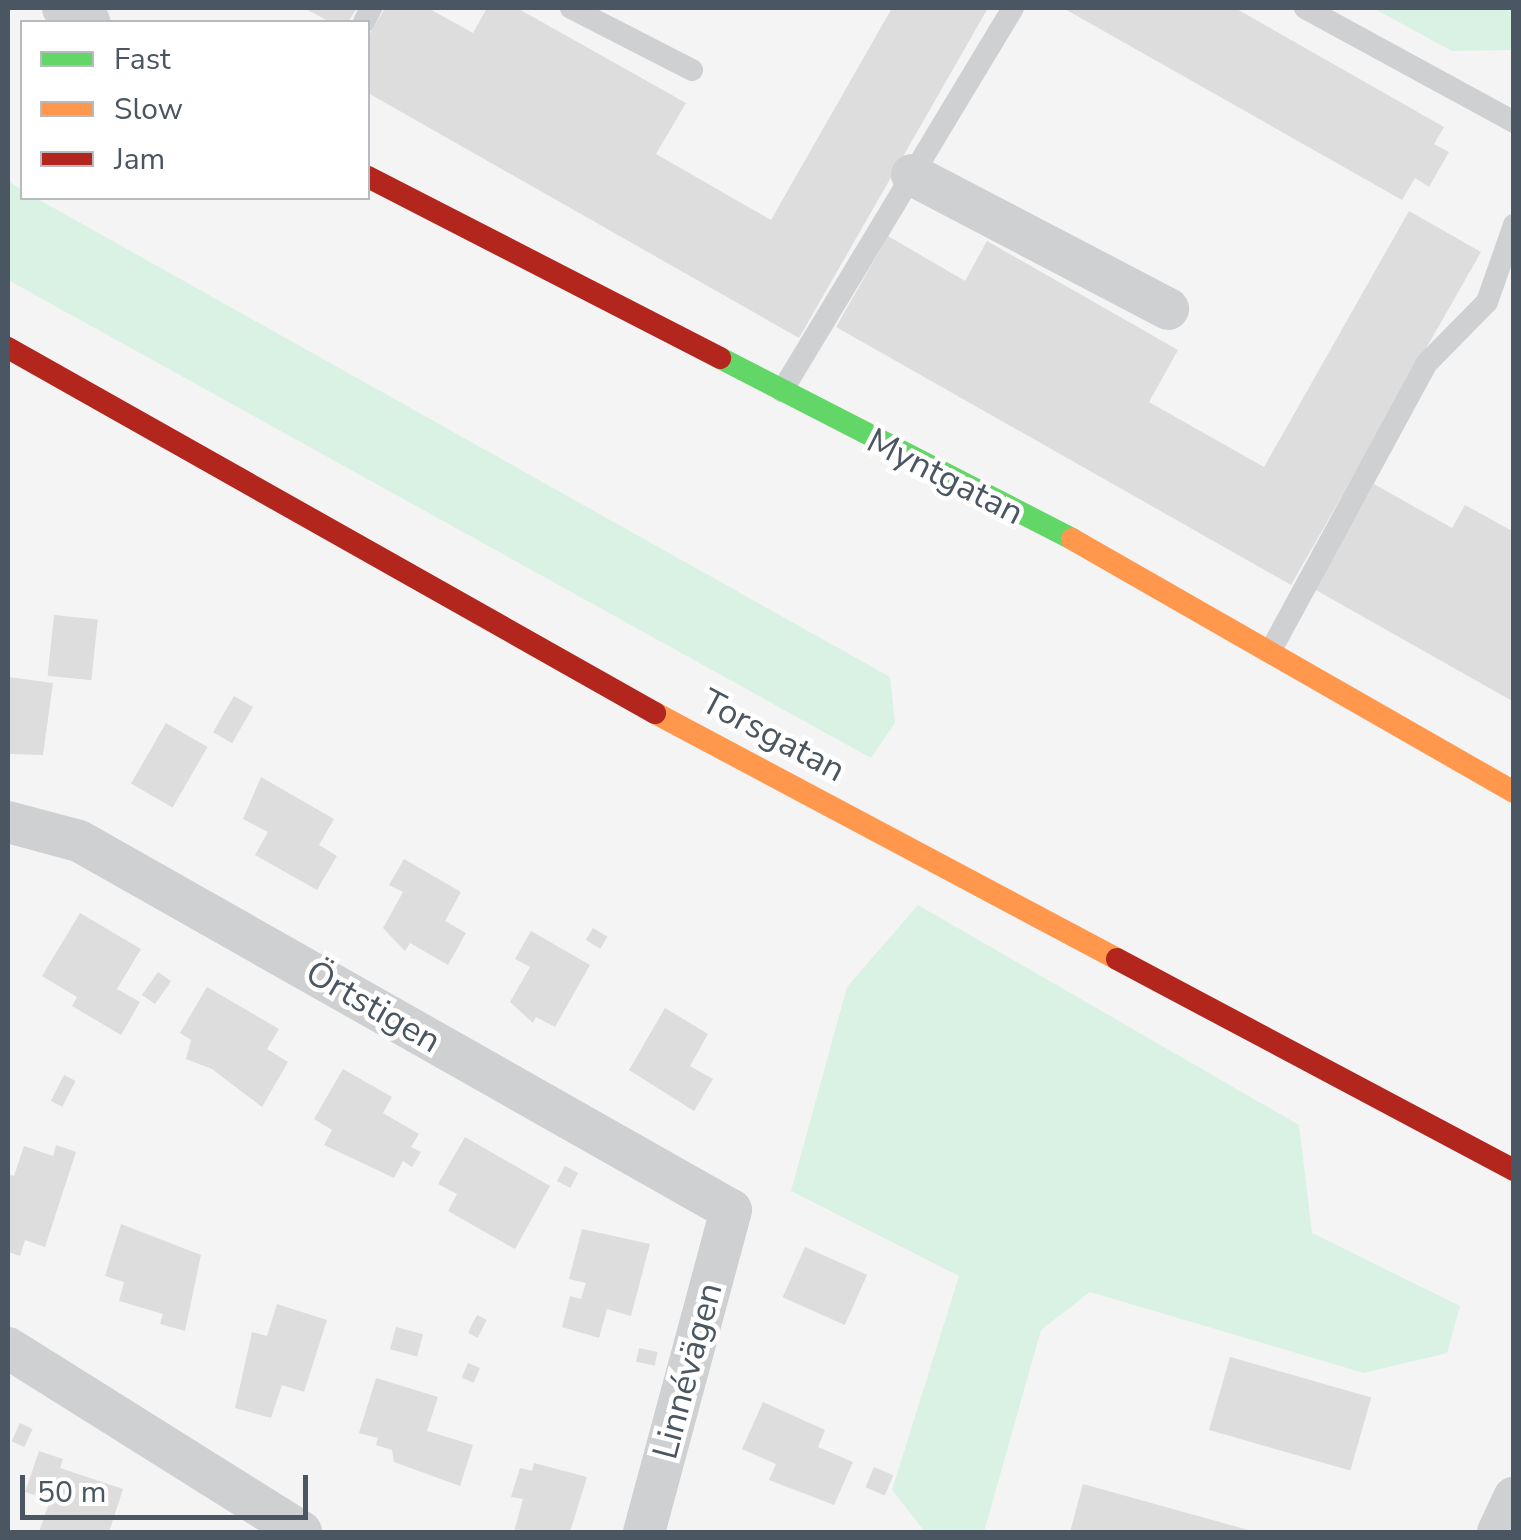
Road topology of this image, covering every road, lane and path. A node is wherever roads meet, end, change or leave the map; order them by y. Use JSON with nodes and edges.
{"nodes":[{"id":1,"x":63,"y":8,"type":"edge"},
{"id":2,"x":571,"y":8,"type":"edge"},
{"id":3,"x":1013,"y":8,"type":"edge"},
{"id":4,"x":1305,"y":8,"type":"edge"},
{"id":5,"x":85,"y":20,"type":"edge"},
{"id":6,"x":692,"y":70,"type":"dead end"},
{"id":7,"x":1514,"y":122,"type":"edge"},
{"id":8,"x":912,"y":175,"type":"junction"},
{"id":9,"x":370,"y":178,"type":"edge"},
{"id":10,"x":1514,"y":225,"type":"edge"},
{"id":11,"x":1168,"y":309,"type":"dead end"},
{"id":12,"x":8,"y":348,"type":"edge"},
{"id":13,"x":780,"y":394,"type":"junction"},
{"id":14,"x":1272,"y":650,"type":"junction"},
{"id":15,"x":1514,"y":792,"type":"edge"},
{"id":16,"x":8,"y":822,"type":"edge"},
{"id":17,"x":1514,"y":1170,"type":"edge"},
{"id":18,"x":731,"y":1210,"type":"joint"},
{"id":19,"x":8,"y":1348,"type":"edge"},
{"id":20,"x":1514,"y":1497,"type":"edge"},
{"id":21,"x":301,"y":1532,"type":"edge"},
{"id":22,"x":644,"y":1532,"type":"edge"},
{"id":23,"x":1498,"y":1532,"type":"edge"}],
"edges":[{"from":1,"to":5,"type":"street"},
{"from":2,"to":6,"type":"lane"},
{"from":3,"to":8,"type":"lane"},
{"from":4,"to":7,"type":"lane"},
{"from":8,"to":11,"type":"street"},
{"from":8,"to":13,"type":"lane"},
{"from":9,"to":13,"type":"main road","name":"Myntgatan"},
{"from":10,"to":14,"type":"lane"},
{"from":12,"to":17,"type":"main road","name":"Torsgatan"},
{"from":13,"to":14,"type":"main road","name":"Myntgatan"},
{"from":14,"to":15,"type":"main road","name":"Myntgatan"},
{"from":16,"to":18,"type":"street","name":"Örtstigen"},
{"from":18,"to":22,"type":"street","name":"Linnévägen"},
{"from":19,"to":21,"type":"street"},
{"from":20,"to":23,"type":"street"}]}
